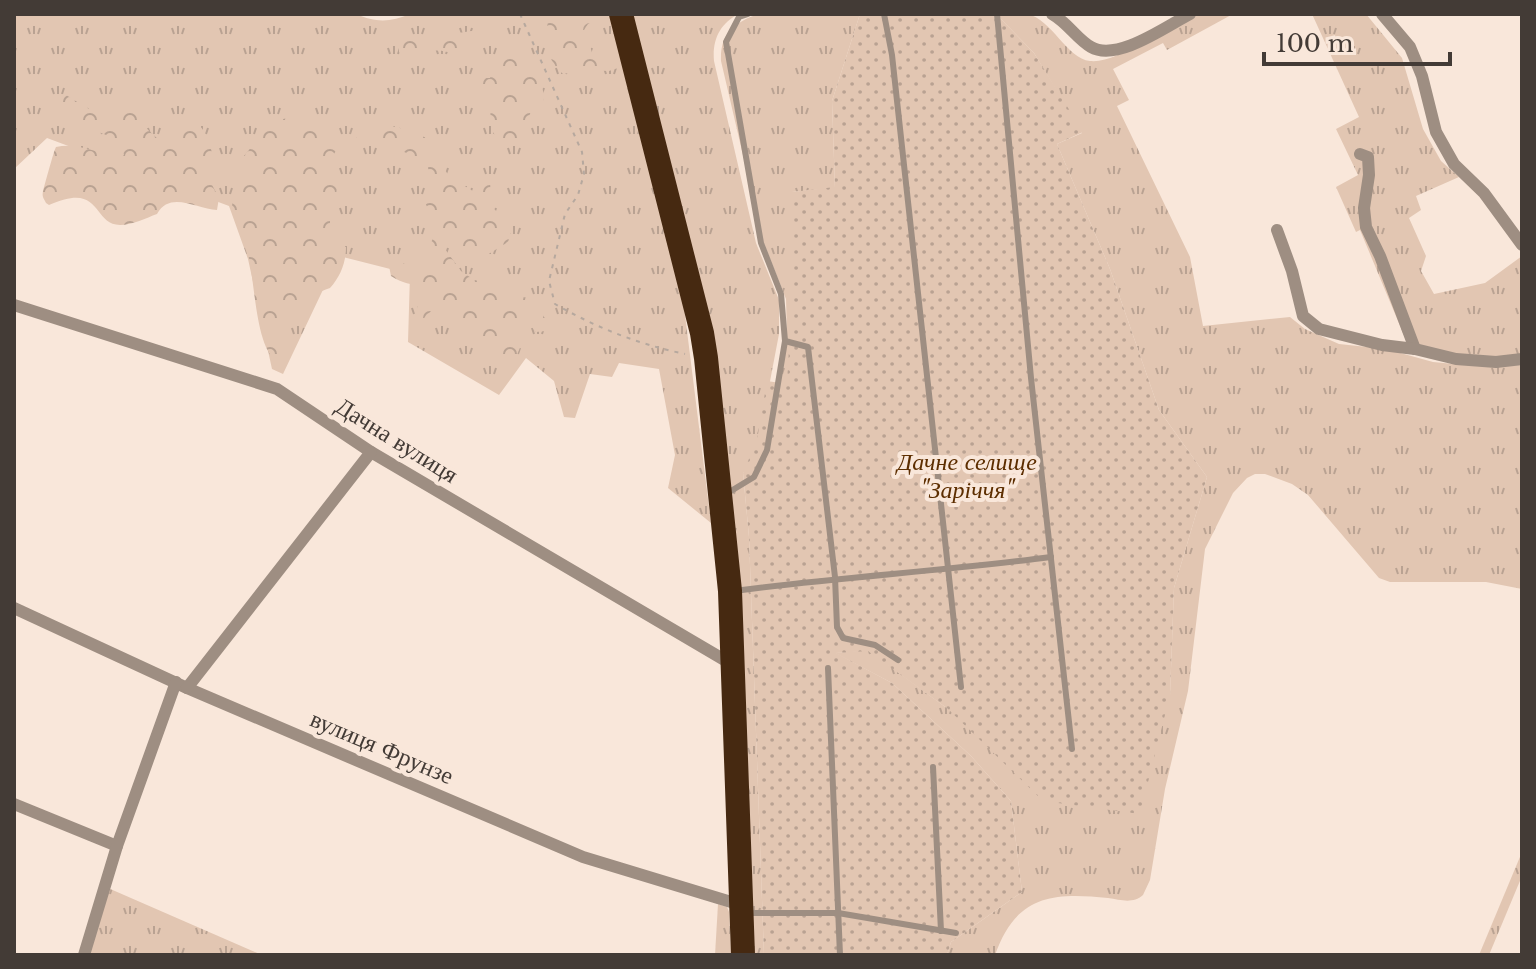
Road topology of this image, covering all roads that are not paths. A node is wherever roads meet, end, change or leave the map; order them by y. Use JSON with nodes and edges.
{"nodes":[{"id":1,"x":621,"y":14,"type":"edge"},
{"id":2,"x":748,"y":14,"type":"edge"},
{"id":3,"x":884,"y":14,"type":"edge"},
{"id":4,"x":997,"y":14,"type":"edge"},
{"id":5,"x":1052,"y":14,"type":"edge"},
{"id":6,"x":1190,"y":14,"type":"edge"},
{"id":7,"x":1382,"y":14,"type":"edge"},
{"id":8,"x":1360,"y":154,"type":"dead end"},
{"id":9,"x":1277,"y":230,"type":"dead end"},
{"id":10,"x":1522,"y":245,"type":"edge"},
{"id":11,"x":14,"y":305,"type":"edge"},
{"id":12,"x":785,"y":341,"type":"junction"},
{"id":13,"x":1415,"y":349,"type":"junction"},
{"id":14,"x":1522,"y":359,"type":"edge"},
{"id":15,"x":371,"y":452,"type":"junction"},
{"id":16,"x":722,"y":497,"type":"junction"},
{"id":17,"x":1051,"y":557,"type":"junction"},
{"id":18,"x":948,"y":569,"type":"junction"},
{"id":19,"x":835,"y":577,"type":"junction"},
{"id":20,"x":730,"y":591,"type":"junction"},
{"id":21,"x":14,"y":608,"type":"edge"},
{"id":22,"x":898,"y":660,"type":"dead end"},
{"id":23,"x":733,"y":665,"type":"junction"},
{"id":24,"x":828,"y":668,"type":"dead end"},
{"id":25,"x":181,"y":685,"type":"junction"},
{"id":26,"x":961,"y":687,"type":"dead end"},
{"id":27,"x":1072,"y":749,"type":"dead end"},
{"id":28,"x":933,"y":767,"type":"dead end"},
{"id":29,"x":14,"y":804,"type":"edge"},
{"id":30,"x":117,"y":846,"type":"junction"},
{"id":31,"x":742,"y":909,"type":"junction"},
{"id":32,"x":838,"y":913,"type":"junction"},
{"id":33,"x":941,"y":931,"type":"junction"},
{"id":34,"x":956,"y":933,"type":"dead end"},
{"id":35,"x":84,"y":955,"type":"edge"},
{"id":36,"x":743,"y":955,"type":"edge"},
{"id":37,"x":840,"y":955,"type":"edge"}],
"edges":[{"from":1,"to":16,"type":"highway"},
{"from":2,"to":12,"type":"lane"},
{"from":3,"to":18,"type":"lane"},
{"from":4,"to":17,"type":"lane"},
{"from":5,"to":6,"type":"street"},
{"from":7,"to":10,"type":"street"},
{"from":8,"to":13,"type":"street"},
{"from":9,"to":13,"type":"street"},
{"from":11,"to":15,"type":"street","name":"Дачна вулиця"},
{"from":12,"to":16,"type":"lane"},
{"from":12,"to":19,"type":"lane"},
{"from":13,"to":14,"type":"street"},
{"from":15,"to":23,"type":"street","name":"Дачна вулиця"},
{"from":15,"to":25,"type":"street"},
{"from":16,"to":20,"type":"highway"},
{"from":17,"to":18,"type":"lane"},
{"from":17,"to":27,"type":"lane"},
{"from":18,"to":19,"type":"lane"},
{"from":18,"to":26,"type":"lane"},
{"from":19,"to":20,"type":"lane"},
{"from":19,"to":22,"type":"lane"},
{"from":20,"to":23,"type":"highway"},
{"from":21,"to":25,"type":"street","name":"вулиця Фрунзе"},
{"from":23,"to":31,"type":"highway"},
{"from":24,"to":32,"type":"lane"},
{"from":25,"to":30,"type":"street"},
{"from":25,"to":31,"type":"street","name":"вулиця Фрунзе"},
{"from":28,"to":33,"type":"lane"},
{"from":29,"to":30,"type":"street"},
{"from":30,"to":35,"type":"street"},
{"from":31,"to":32,"type":"lane"},
{"from":31,"to":36,"type":"highway"},
{"from":32,"to":33,"type":"lane"},
{"from":32,"to":37,"type":"lane"},
{"from":33,"to":34,"type":"lane"}]}
